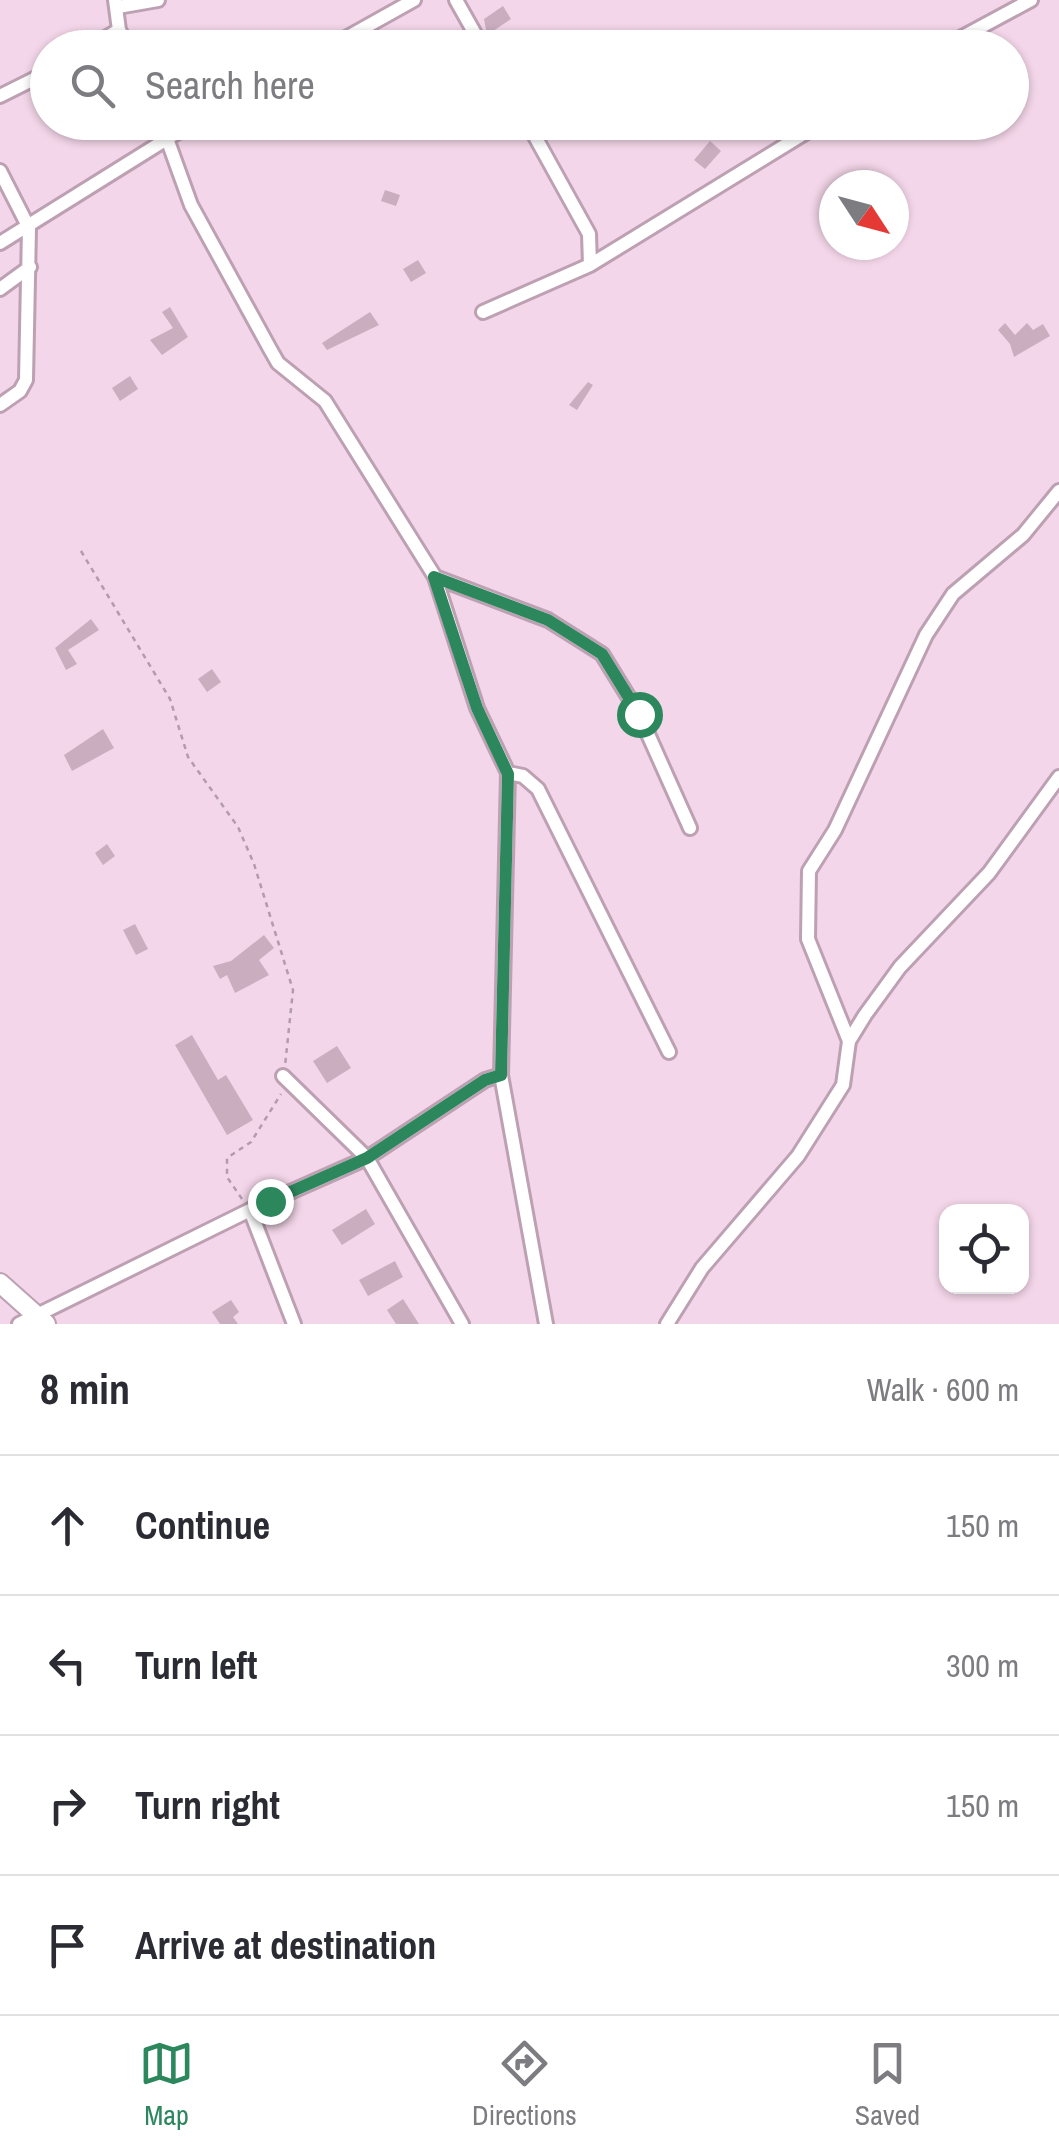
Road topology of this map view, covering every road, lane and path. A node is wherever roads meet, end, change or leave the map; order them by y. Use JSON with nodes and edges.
{"nodes":[{"id":1,"x":158,"y":0,"type":"edge"},
{"id":2,"x":414,"y":0,"type":"edge"},
{"id":3,"x":456,"y":0,"type":"edge"},
{"id":4,"x":1032,"y":0,"type":"edge"},
{"id":5,"x":117,"y":3,"type":"edge"},
{"id":6,"x":119,"y":30,"type":"edge"},
{"id":7,"x":360,"y":30,"type":"edge"},
{"id":8,"x":473,"y":30,"type":"edge"},
{"id":9,"x":976,"y":30,"type":"edge"},
{"id":10,"x":30,"y":81,"type":"edge"},
{"id":11,"x":0,"y":96,"type":"edge"},
{"id":12,"x":164,"y":140,"type":"edge"},
{"id":13,"x":168,"y":140,"type":"edge"},
{"id":14,"x":537,"y":140,"type":"edge"},
{"id":15,"x":794,"y":140,"type":"edge"},
{"id":16,"x":0,"y":171,"type":"edge"},
{"id":17,"x":29,"y":228,"type":"junction"},
{"id":18,"x":0,"y":243,"type":"edge"},
{"id":19,"x":590,"y":265,"type":"junction"},
{"id":20,"x":30,"y":267,"type":"junction"},
{"id":21,"x":0,"y":289,"type":"edge"},
{"id":22,"x":483,"y":312,"type":"dead end"},
{"id":23,"x":0,"y":405,"type":"edge"},
{"id":24,"x":1059,"y":491,"type":"edge"},
{"id":25,"x":81,"y":551,"type":"dead end"},
{"id":26,"x":434,"y":577,"type":"junction"},
{"id":27,"x":508,"y":774,"type":"junction"},
{"id":28,"x":1059,"y":777,"type":"edge"},
{"id":29,"x":690,"y":828,"type":"dead end"},
{"id":30,"x":849,"y":1041,"type":"junction"},
{"id":31,"x":669,"y":1052,"type":"dead end"},
{"id":32,"x":501,"y":1075,"type":"junction"},
{"id":33,"x":284,"y":1076,"type":"junction"},
{"id":34,"x":367,"y":1158,"type":"junction"},
{"id":35,"x":250,"y":1210,"type":"junction"},
{"id":36,"x":0,"y":1283,"type":"edge"},
{"id":37,"x":33,"y":1321,"type":"edge"},
{"id":38,"x":294,"y":1324,"type":"edge"},
{"id":39,"x":462,"y":1324,"type":"edge"},
{"id":40,"x":546,"y":1324,"type":"edge"},
{"id":41,"x":667,"y":1324,"type":"edge"}],
"edges":[{"from":1,"to":5,"type":"street"},
{"from":2,"to":7,"type":"street"},
{"from":3,"to":8,"type":"street"},
{"from":4,"to":9,"type":"street"},
{"from":5,"to":6,"type":"street"},
{"from":10,"to":11,"type":"street"},
{"from":12,"to":17,"type":"street"},
{"from":13,"to":26,"type":"street"},
{"from":14,"to":19,"type":"street"},
{"from":15,"to":19,"type":"street"},
{"from":16,"to":17,"type":"street"},
{"from":17,"to":18,"type":"street"},
{"from":17,"to":20,"type":"street"},
{"from":19,"to":22,"type":"street"},
{"from":20,"to":21,"type":"street"},
{"from":20,"to":23,"type":"street"},
{"from":24,"to":30,"type":"street"},
{"from":25,"to":33,"type":"path"},
{"from":26,"to":27,"type":"street"},
{"from":26,"to":29,"type":"street"},
{"from":27,"to":31,"type":"street"},
{"from":27,"to":32,"type":"street"},
{"from":28,"to":30,"type":"street"},
{"from":30,"to":41,"type":"street"},
{"from":32,"to":34,"type":"street"},
{"from":32,"to":40,"type":"street"},
{"from":33,"to":34,"type":"street"},
{"from":33,"to":35,"type":"path"},
{"from":34,"to":35,"type":"street"},
{"from":34,"to":39,"type":"street"},
{"from":35,"to":37,"type":"street"},
{"from":35,"to":38,"type":"street"},
{"from":36,"to":37,"type":"main road"}]}
